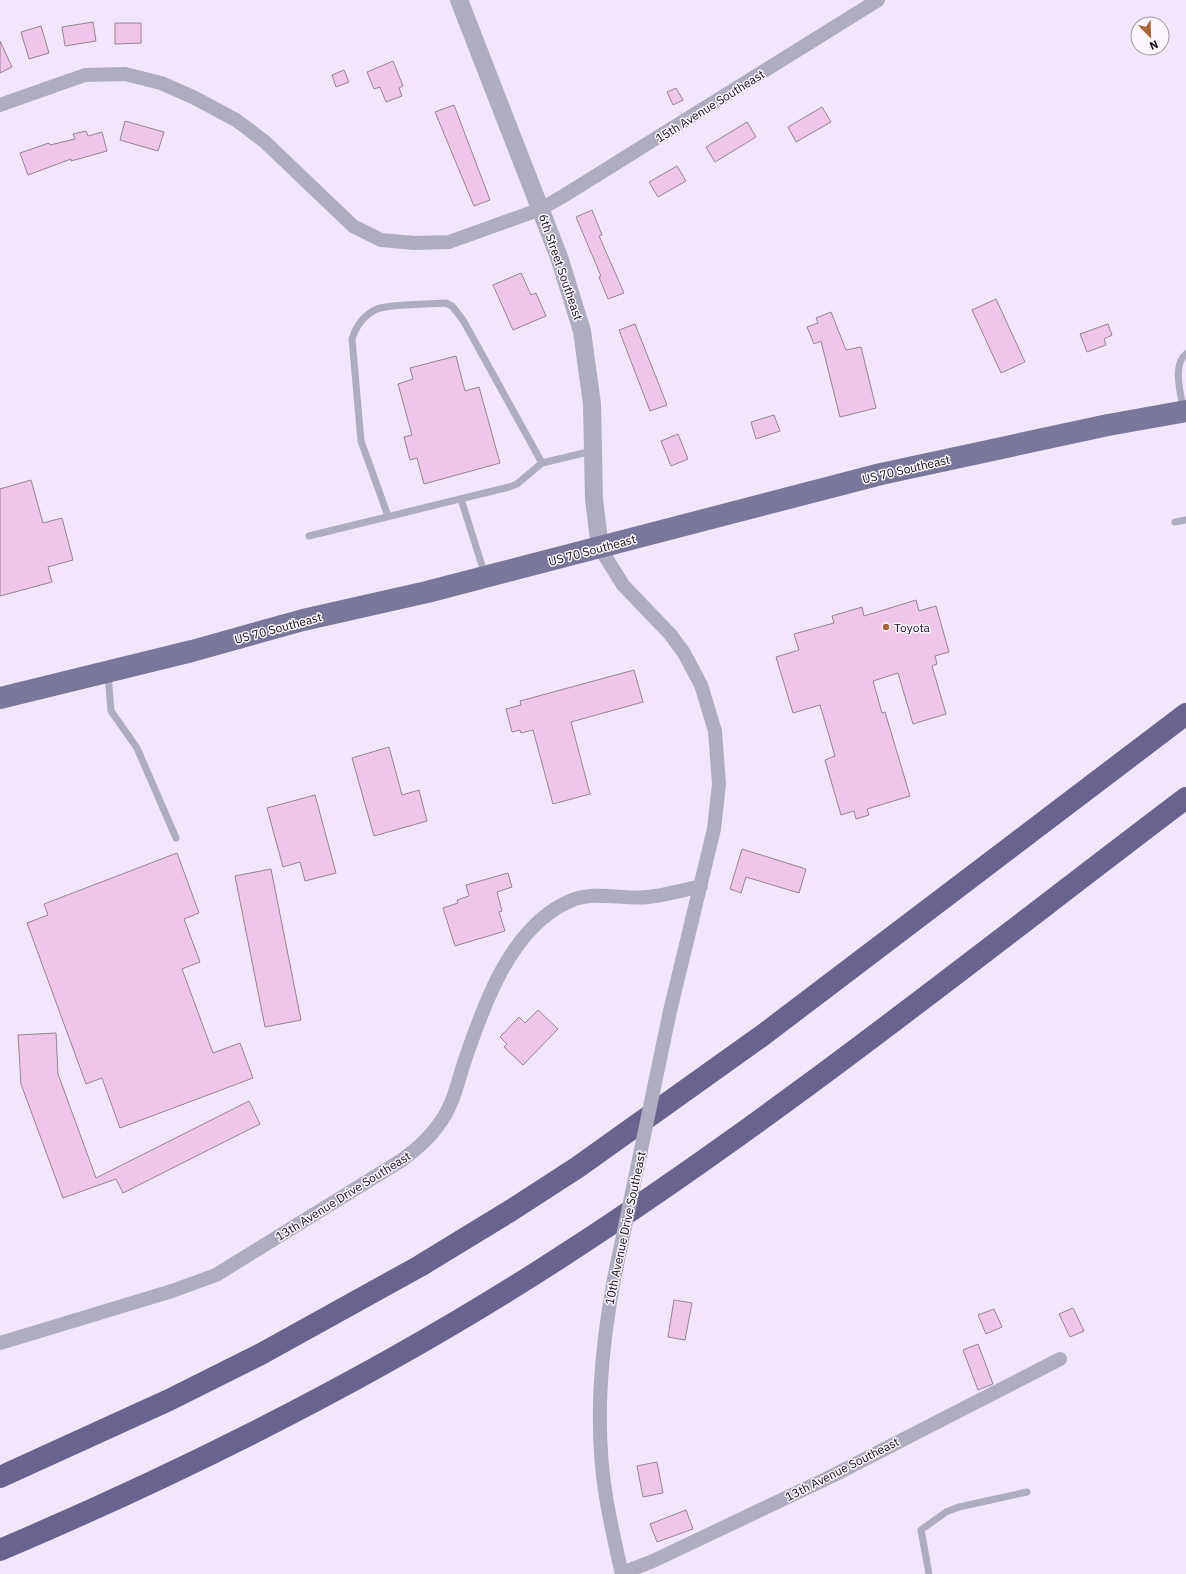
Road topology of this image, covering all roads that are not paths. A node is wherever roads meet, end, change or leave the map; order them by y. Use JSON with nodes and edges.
{"nodes":[{"id":1,"x":459,"y":0,"type":"edge"},
{"id":2,"x":878,"y":0,"type":"edge"},
{"id":3,"x":0,"y":106,"type":"edge"},
{"id":4,"x":541,"y":209,"type":"junction"},
{"id":5,"x":1186,"y":354,"type":"edge"},
{"id":6,"x":1182,"y":373,"type":"edge"},
{"id":7,"x":1184,"y":411,"type":"edge"},
{"id":8,"x":593,"y":451,"type":"junction"},
{"id":9,"x":542,"y":463,"type":"junction"},
{"id":10,"x":461,"y":499,"type":"junction"},
{"id":11,"x":388,"y":516,"type":"junction"},
{"id":12,"x":1186,"y":520,"type":"edge"},
{"id":13,"x":1175,"y":522,"type":"dead end"},
{"id":14,"x":310,"y":536,"type":"dead end"},
{"id":15,"x":600,"y":548,"type":"junction"},
{"id":16,"x":486,"y":577,"type":"junction"},
{"id":17,"x":107,"y":672,"type":"junction"},
{"id":18,"x":0,"y":698,"type":"edge"},
{"id":19,"x":1186,"y":714,"type":"edge"},
{"id":20,"x":1186,"y":798,"type":"edge"},
{"id":21,"x":176,"y":838,"type":"dead end"},
{"id":22,"x":701,"y":886,"type":"junction"},
{"id":23,"x":0,"y":1342,"type":"edge"},
{"id":24,"x":1060,"y":1359,"type":"dead end"},
{"id":25,"x":220,"y":1449,"type":"junction"},
{"id":26,"x":0,"y":1477,"type":"edge"},
{"id":27,"x":1027,"y":1492,"type":"dead end"},
{"id":28,"x":0,"y":1550,"type":"edge"},
{"id":29,"x":0,"y":1564,"type":"edge"},
{"id":30,"x":622,"y":1574,"type":"edge"},
{"id":31,"x":929,"y":1574,"type":"edge"}],
"edges":[{"from":1,"to":4,"type":"street","name":"6th Street Southeast"},
{"from":2,"to":4,"type":"street","name":"15th Avenue Southeast"},
{"from":3,"to":4,"type":"street","name":"15th Avenue Southeast"},
{"from":4,"to":8,"type":"street","name":"6th Street Southeast"},
{"from":5,"to":6,"type":"lane"},
{"from":6,"to":7,"type":"lane"},
{"from":7,"to":15,"type":"main road","name":"US 70 Southeast"},
{"from":8,"to":9,"type":"lane"},
{"from":8,"to":15,"type":"street","name":"6th Street Southeast"},
{"from":9,"to":10,"type":"lane"},
{"from":9,"to":11,"type":"lane"},
{"from":10,"to":11,"type":"lane"},
{"from":10,"to":16,"type":"lane"},
{"from":11,"to":14,"type":"lane"},
{"from":12,"to":13,"type":"lane"},
{"from":15,"to":16,"type":"main road","name":"US 70 Southeast"},
{"from":15,"to":22,"type":"street","name":"10th Avenue Drive Southeast"},
{"from":16,"to":17,"type":"main road","name":"US 70 Southeast"},
{"from":17,"to":18,"type":"main road","name":"US 70 Southeast"},
{"from":17,"to":21,"type":"lane"},
{"from":19,"to":26,"type":"highway"},
{"from":20,"to":25,"type":"highway"},
{"from":22,"to":23,"type":"street","name":"13th Avenue Drive Southeast"},
{"from":22,"to":30,"type":"street","name":"10th Avenue Drive Southeast","bridge":true},
{"from":24,"to":30,"type":"street","name":"13th Avenue Southeast"},
{"from":25,"to":28,"type":"highway"},
{"from":25,"to":29,"type":"highway"},
{"from":27,"to":31,"type":"lane"}]}
